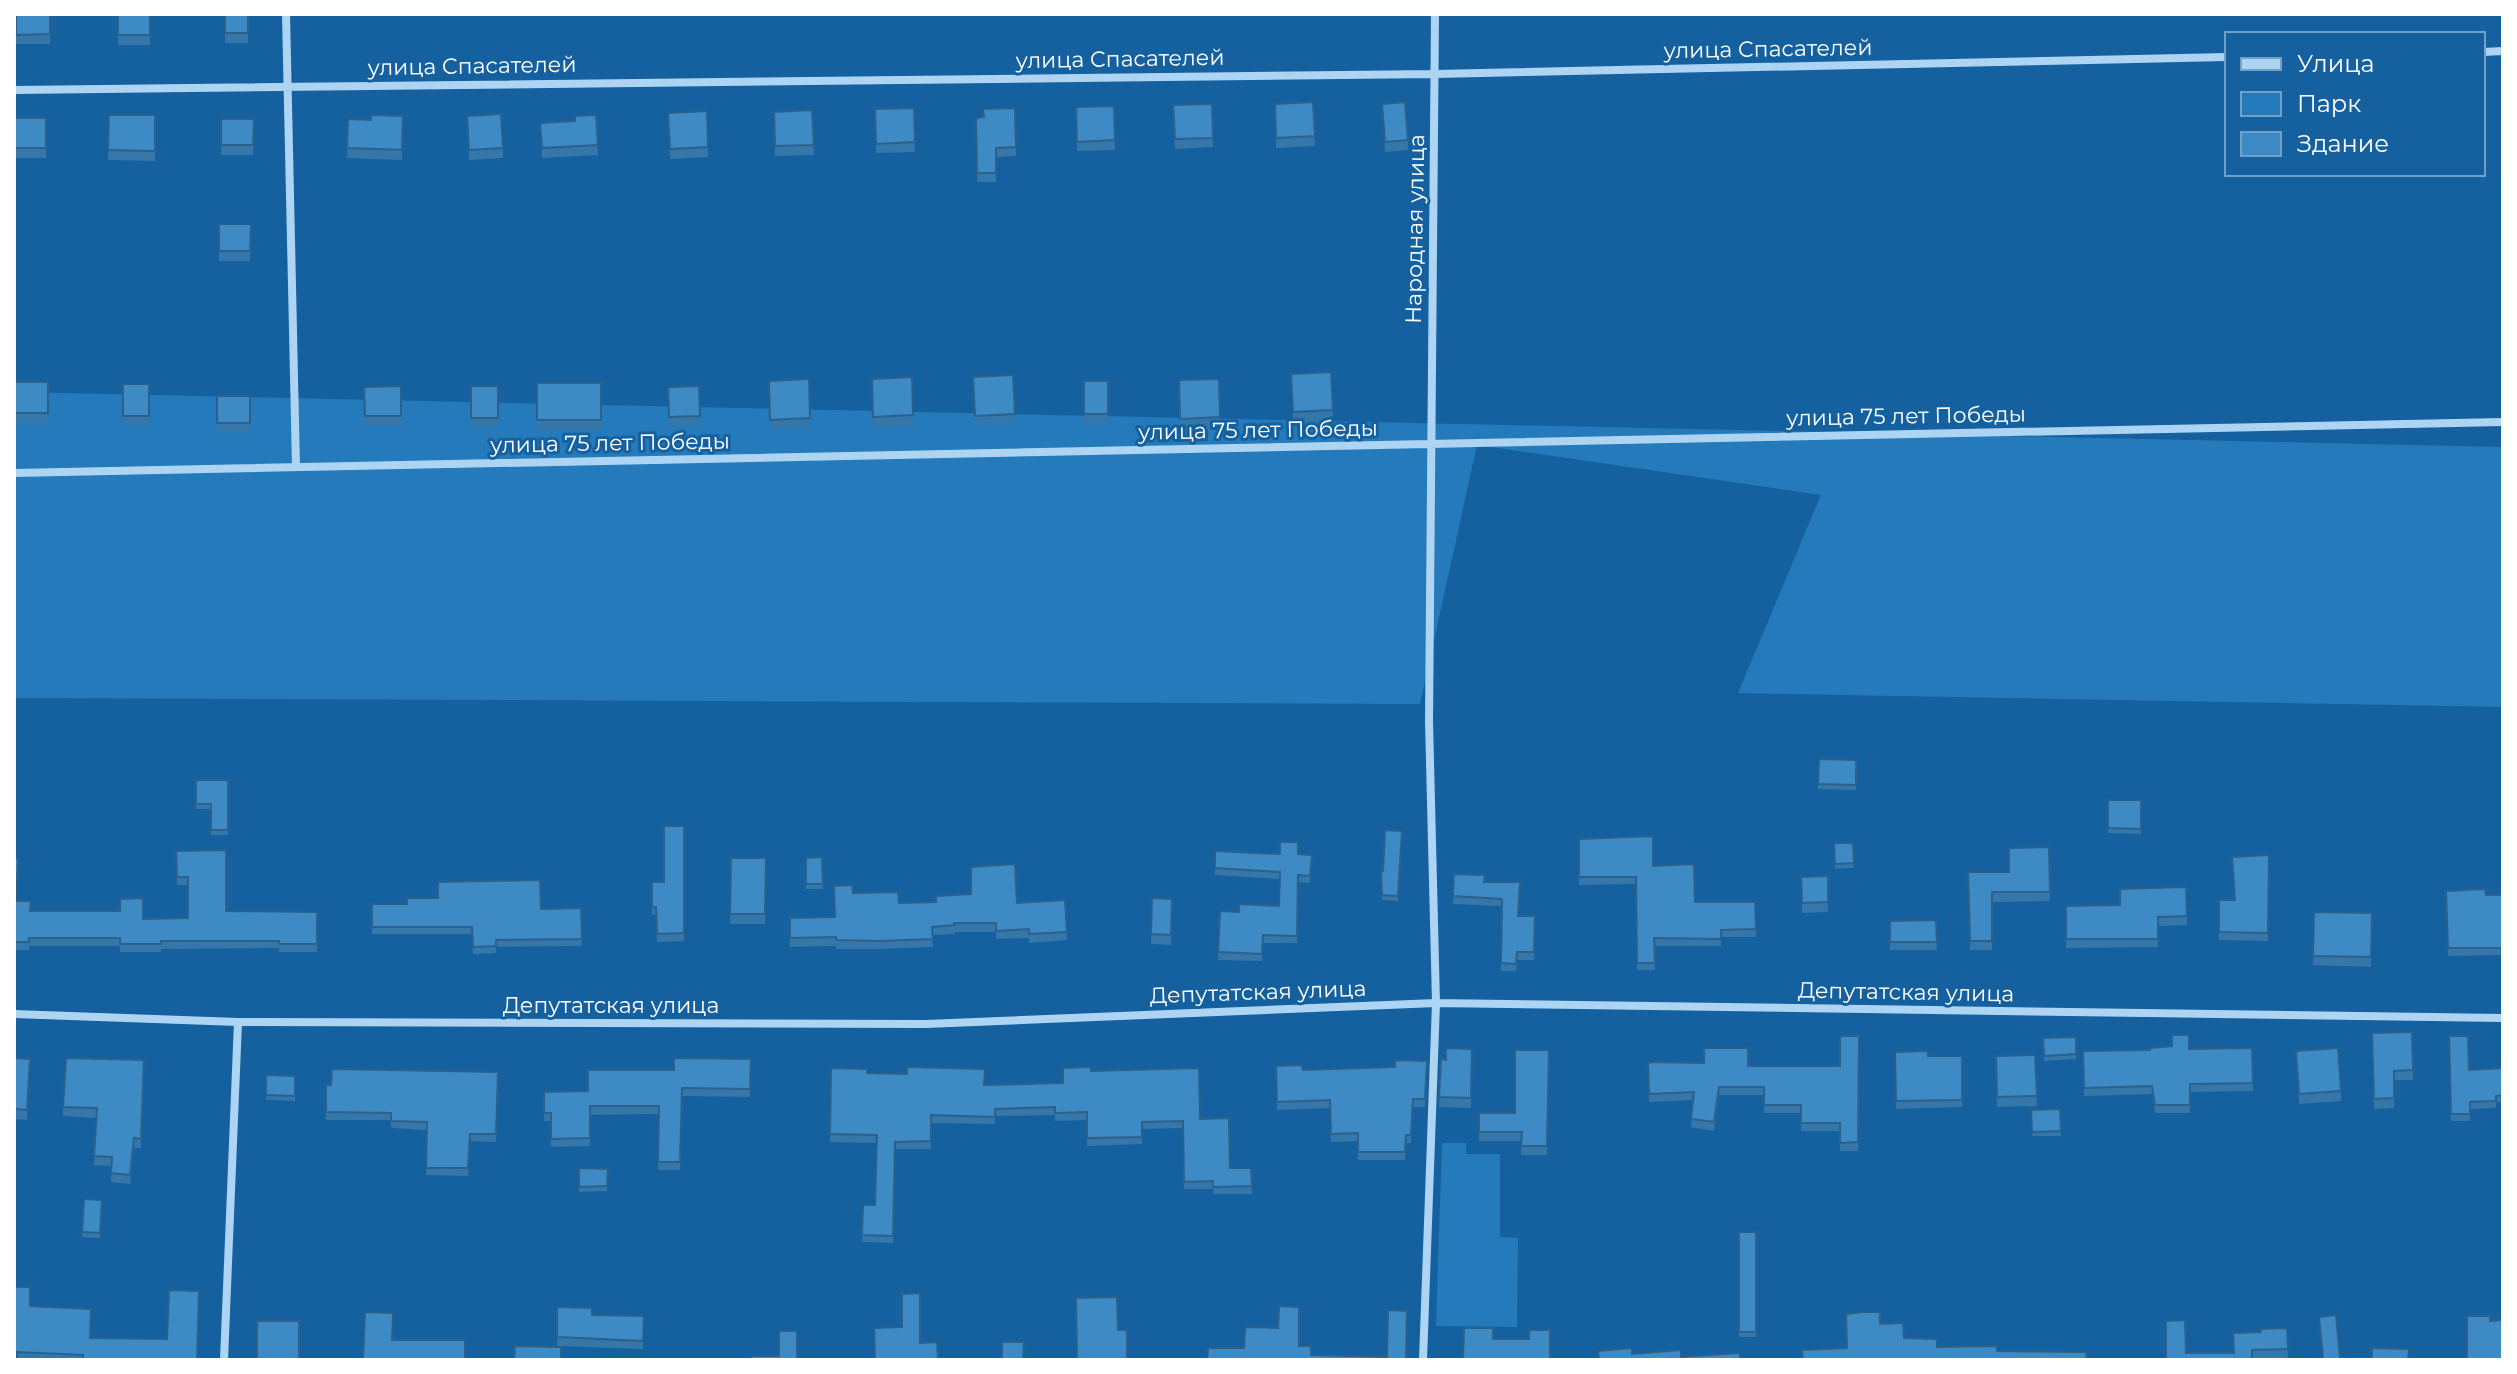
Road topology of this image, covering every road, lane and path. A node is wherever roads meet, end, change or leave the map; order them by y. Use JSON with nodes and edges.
{"nodes":[{"id":1,"x":286,"y":14,"type":"edge"},
{"id":2,"x":1435,"y":14,"type":"edge"},
{"id":3,"x":2225,"y":57,"type":"edge"},
{"id":4,"x":1435,"y":74,"type":"junction"},
{"id":5,"x":288,"y":85,"type":"junction"},
{"id":6,"x":14,"y":90,"type":"edge"},
{"id":7,"x":2503,"y":422,"type":"edge"},
{"id":8,"x":1431,"y":444,"type":"junction"},
{"id":9,"x":296,"y":467,"type":"junction"},
{"id":10,"x":14,"y":473,"type":"edge"},
{"id":11,"x":1436,"y":1003,"type":"junction"},
{"id":12,"x":14,"y":1014,"type":"edge"},
{"id":13,"x":2503,"y":1018,"type":"edge"},
{"id":14,"x":238,"y":1022,"type":"junction"},
{"id":15,"x":224,"y":1360,"type":"edge"},
{"id":16,"x":1423,"y":1360,"type":"edge"}],
"edges":[{"from":1,"to":5,"type":"street"},
{"from":2,"to":4,"type":"street","name":"Народная улица"},
{"from":3,"to":4,"type":"street","name":"улица Спасателей"},
{"from":4,"to":5,"type":"street","name":"улица Спасателей"},
{"from":4,"to":8,"type":"street","name":"Народная улица"},
{"from":5,"to":6,"type":"street","name":"улица Спасателей"},
{"from":5,"to":9,"type":"street"},
{"from":7,"to":8,"type":"street","name":"улица 75 лет Победы"},
{"from":8,"to":9,"type":"street","name":"улица 75 лет Победы"},
{"from":8,"to":11,"type":"street","name":"Народная улица"},
{"from":9,"to":10,"type":"street","name":"улица 75 лет Победы"},
{"from":11,"to":13,"type":"street","name":"Депутатская улица"},
{"from":11,"to":14,"type":"street","name":"Депутатская улица"},
{"from":11,"to":16,"type":"street","name":"Народная улица"},
{"from":12,"to":14,"type":"street","name":"Депутатская улица"},
{"from":14,"to":15,"type":"street"}]}
